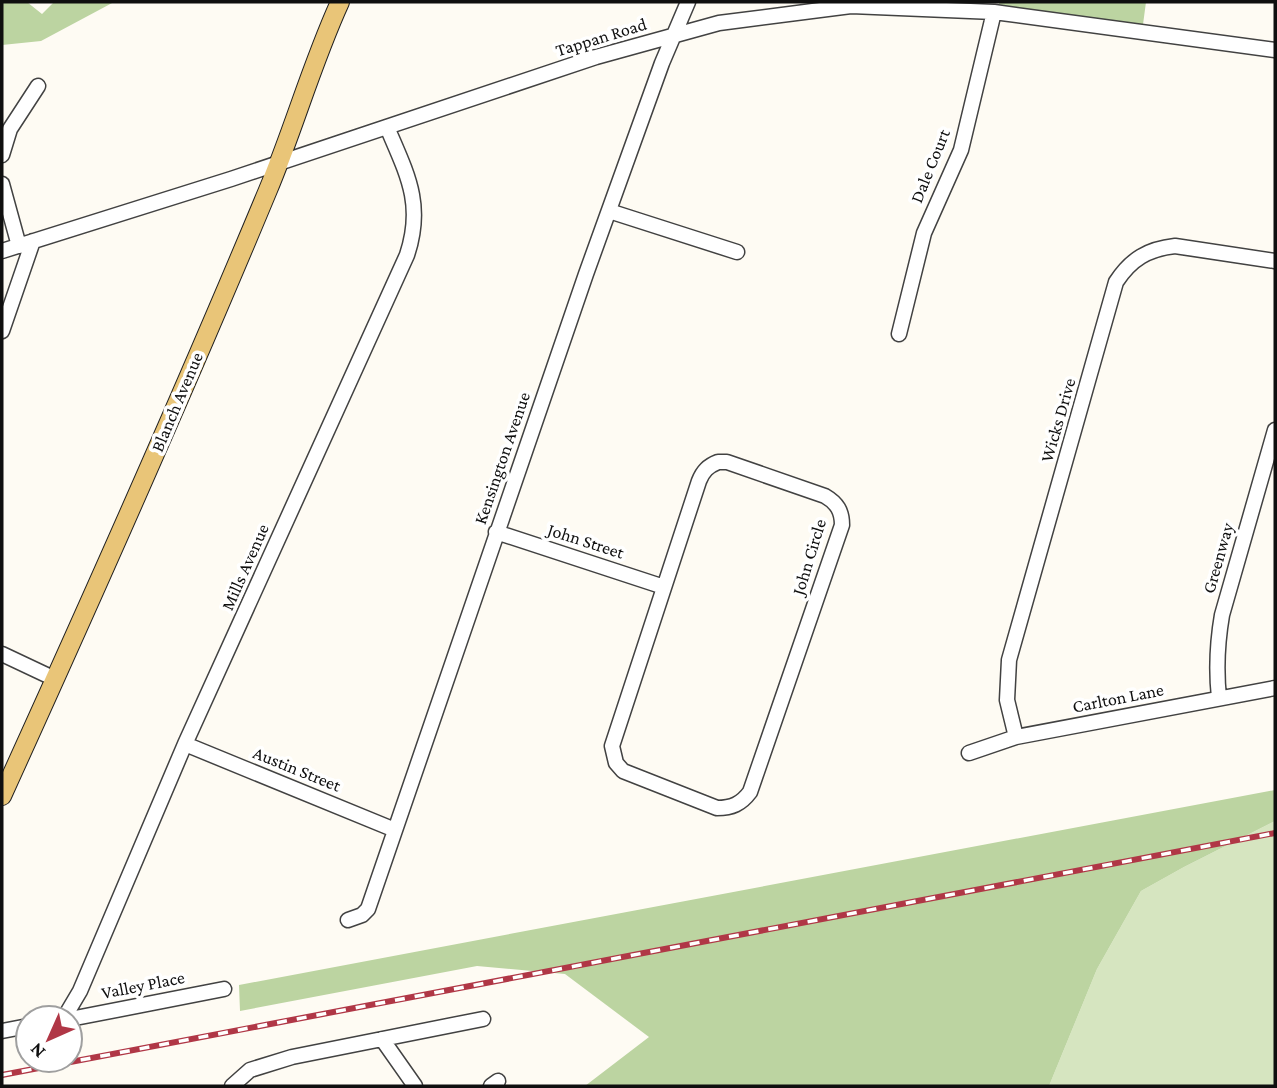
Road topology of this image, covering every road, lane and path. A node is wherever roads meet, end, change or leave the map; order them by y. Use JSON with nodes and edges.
{"nodes":[{"id":1,"x":340,"y":2,"type":"edge"},
{"id":2,"x":688,"y":2,"type":"edge"},
{"id":3,"x":852,"y":4,"type":"edge"},
{"id":4,"x":994,"y":12,"type":"junction"},
{"id":5,"x":672,"y":36,"type":"junction"},
{"id":6,"x":1275,"y":50,"type":"edge"},
{"id":7,"x":38,"y":86,"type":"dead end"},
{"id":8,"x":387,"y":127,"type":"junction"},
{"id":9,"x":2,"y":155,"type":"edge"},
{"id":10,"x":278,"y":163,"type":"junction"},
{"id":11,"x":2,"y":184,"type":"edge"},
{"id":12,"x":609,"y":211,"type":"junction"},
{"id":13,"x":33,"y":241,"type":"junction"},
{"id":14,"x":19,"y":246,"type":"junction"},
{"id":15,"x":2,"y":251,"type":"edge"},
{"id":16,"x":737,"y":252,"type":"dead end"},
{"id":17,"x":1275,"y":261,"type":"edge"},
{"id":18,"x":2,"y":331,"type":"edge"},
{"id":19,"x":899,"y":334,"type":"dead end"},
{"id":20,"x":1275,"y":430,"type":"edge"},
{"id":21,"x":496,"y":532,"type":"junction"},
{"id":22,"x":664,"y":587,"type":"junction"},
{"id":23,"x":2,"y":654,"type":"edge"},
{"id":24,"x":55,"y":679,"type":"junction"},
{"id":25,"x":1275,"y":688,"type":"edge"},
{"id":26,"x":1219,"y":698,"type":"junction"},
{"id":27,"x":1016,"y":737,"type":"junction"},
{"id":28,"x":185,"y":744,"type":"junction"},
{"id":29,"x":969,"y":753,"type":"dead end"},
{"id":30,"x":2,"y":796,"type":"edge"},
{"id":31,"x":395,"y":830,"type":"junction"},
{"id":32,"x":348,"y":920,"type":"dead end"},
{"id":33,"x":224,"y":989,"type":"dead end"},
{"id":34,"x":71,"y":1004,"type":"edge"},
{"id":35,"x":84,"y":1016,"type":"edge"},
{"id":36,"x":484,"y":1019,"type":"dead end"},
{"id":37,"x":382,"y":1039,"type":"junction"},
{"id":38,"x":232,"y":1086,"type":"edge"},
{"id":39,"x":415,"y":1086,"type":"edge"}],
"edges":[{"from":1,"to":10,"type":"main road","name":"Blanch Avenue"},
{"from":2,"to":5,"type":"street","name":"Kensington Avenue"},
{"from":3,"to":4,"type":"street","name":"Tappan Road"},
{"from":3,"to":5,"type":"street","name":"Tappan Road"},
{"from":4,"to":6,"type":"street","name":"Tappan Road"},
{"from":4,"to":19,"type":"street","name":"Dale Court"},
{"from":5,"to":8,"type":"street","name":"Tappan Road"},
{"from":5,"to":12,"type":"street","name":"Kensington Avenue"},
{"from":7,"to":9,"type":"street"},
{"from":8,"to":10,"type":"street","name":"Tappan Road"},
{"from":8,"to":28,"type":"street","name":"Mills Avenue"},
{"from":10,"to":13,"type":"street","name":"Tappan Road"},
{"from":10,"to":24,"type":"main road","name":"Blanch Avenue"},
{"from":11,"to":14,"type":"street"},
{"from":12,"to":16,"type":"street"},
{"from":12,"to":21,"type":"street","name":"Kensington Avenue"},
{"from":13,"to":14,"type":"street","name":"Tappan Road"},
{"from":13,"to":18,"type":"street"},
{"from":14,"to":15,"type":"street","name":"Tappan Road"},
{"from":17,"to":27,"type":"street","name":"Wicks Drive"},
{"from":20,"to":26,"type":"street","name":"Greenway"},
{"from":21,"to":22,"type":"street","name":"John Street"},
{"from":21,"to":31,"type":"street","name":"Kensington Avenue"},
{"from":22,"to":22,"type":"street","name":"John Circle"},
{"from":23,"to":24,"type":"street"},
{"from":24,"to":30,"type":"main road","name":"Blanch Avenue"},
{"from":25,"to":26,"type":"street","name":"Carlton Lane"},
{"from":26,"to":27,"type":"street","name":"Carlton Lane"},
{"from":27,"to":29,"type":"street","name":"Carlton Lane"},
{"from":28,"to":31,"type":"street","name":"Austin Street"},
{"from":28,"to":34,"type":"street","name":"Mills Avenue"},
{"from":31,"to":32,"type":"street","name":"Kensington Avenue"},
{"from":33,"to":35,"type":"street","name":"Valley Place"},
{"from":36,"to":37,"type":"street"},
{"from":37,"to":38,"type":"street"},
{"from":37,"to":39,"type":"street"}]}
